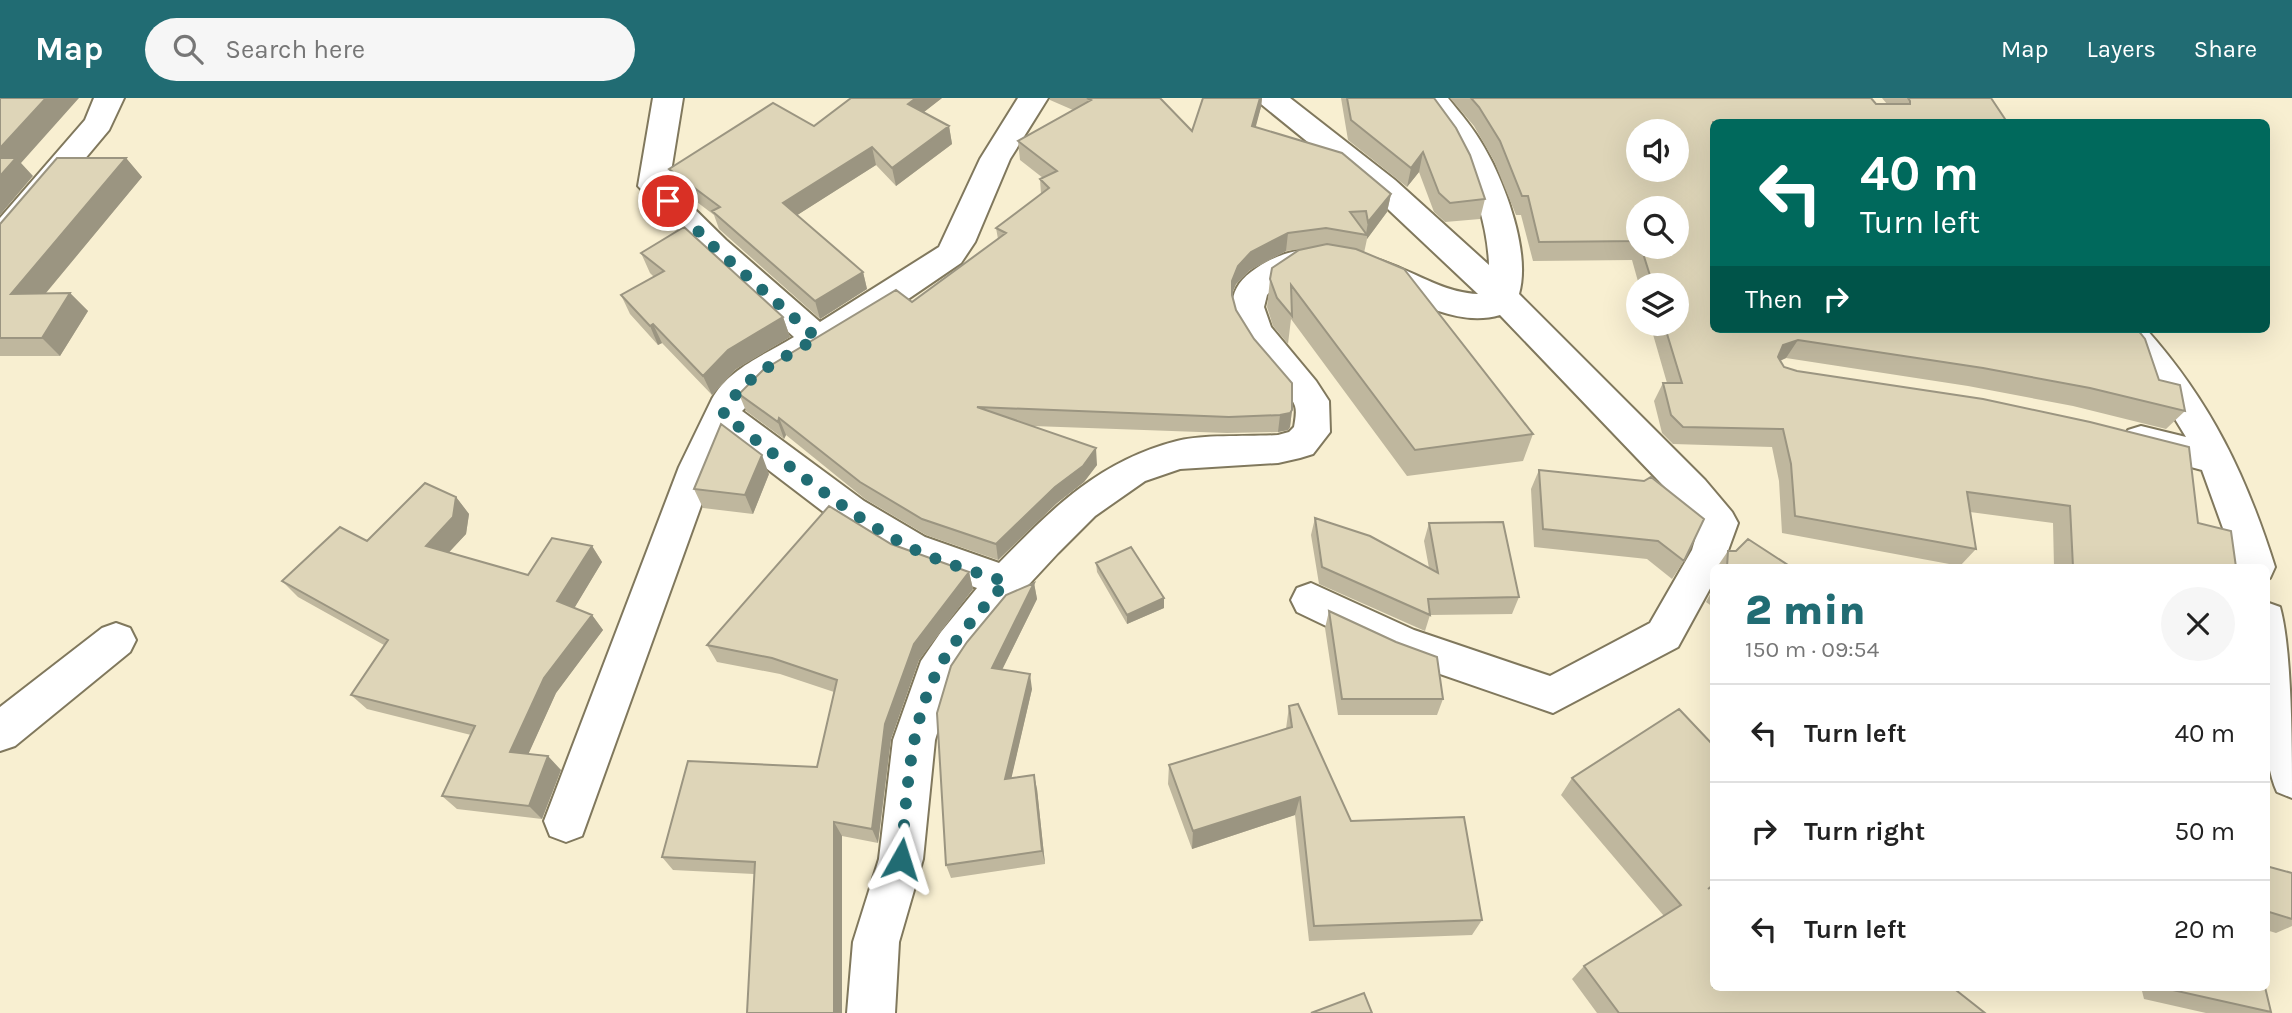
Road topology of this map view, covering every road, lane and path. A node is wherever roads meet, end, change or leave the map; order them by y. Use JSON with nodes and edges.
{"nodes":[{"id":1,"x":109,"y":98,"type":"edge"},
{"id":2,"x":668,"y":98,"type":"edge"},
{"id":3,"x":1034,"y":98,"type":"edge"},
{"id":4,"x":1271,"y":98,"type":"edge"},
{"id":5,"x":1433,"y":98,"type":"edge"},
{"id":6,"x":0,"y":239,"type":"edge"},
{"id":7,"x":1502,"y":298,"type":"junction"},
{"id":8,"x":2130,"y":333,"type":"edge"},
{"id":9,"x":2164,"y":333,"type":"edge"},
{"id":10,"x":817,"y":338,"type":"junction"},
{"id":11,"x":723,"y":415,"type":"junction"},
{"id":12,"x":2195,"y":419,"type":"junction"},
{"id":13,"x":2112,"y":433,"type":"edge"},
{"id":14,"x":2217,"y":459,"type":"junction"},
{"id":15,"x":2255,"y":564,"type":"edge"},
{"id":16,"x":1006,"y":582,"type":"junction"},
{"id":17,"x":1311,"y":600,"type":"dead end"},
{"id":18,"x":116,"y":640,"type":"dead end"},
{"id":19,"x":2270,"y":643,"type":"edge"},
{"id":20,"x":0,"y":732,"type":"edge"},
{"id":21,"x":2292,"y":778,"type":"edge"},
{"id":22,"x":566,"y":821,"type":"dead end"},
{"id":23,"x":871,"y":1013,"type":"edge"}],
"edges":[{"from":1,"to":6,"type":"street"},
{"from":2,"to":10,"type":"street"},
{"from":3,"to":10,"type":"street"},
{"from":4,"to":7,"type":"street"},
{"from":5,"to":7,"type":"street"},
{"from":7,"to":16,"type":"street"},
{"from":7,"to":17,"type":"street"},
{"from":8,"to":12,"type":"street"},
{"from":9,"to":12,"type":"street"},
{"from":10,"to":11,"type":"street"},
{"from":11,"to":16,"type":"street"},
{"from":11,"to":22,"type":"street"},
{"from":12,"to":14,"type":"street"},
{"from":13,"to":14,"type":"street"},
{"from":14,"to":15,"type":"street"},
{"from":16,"to":23,"type":"street"},
{"from":18,"to":20,"type":"street"},
{"from":19,"to":21,"type":"street"}]}
